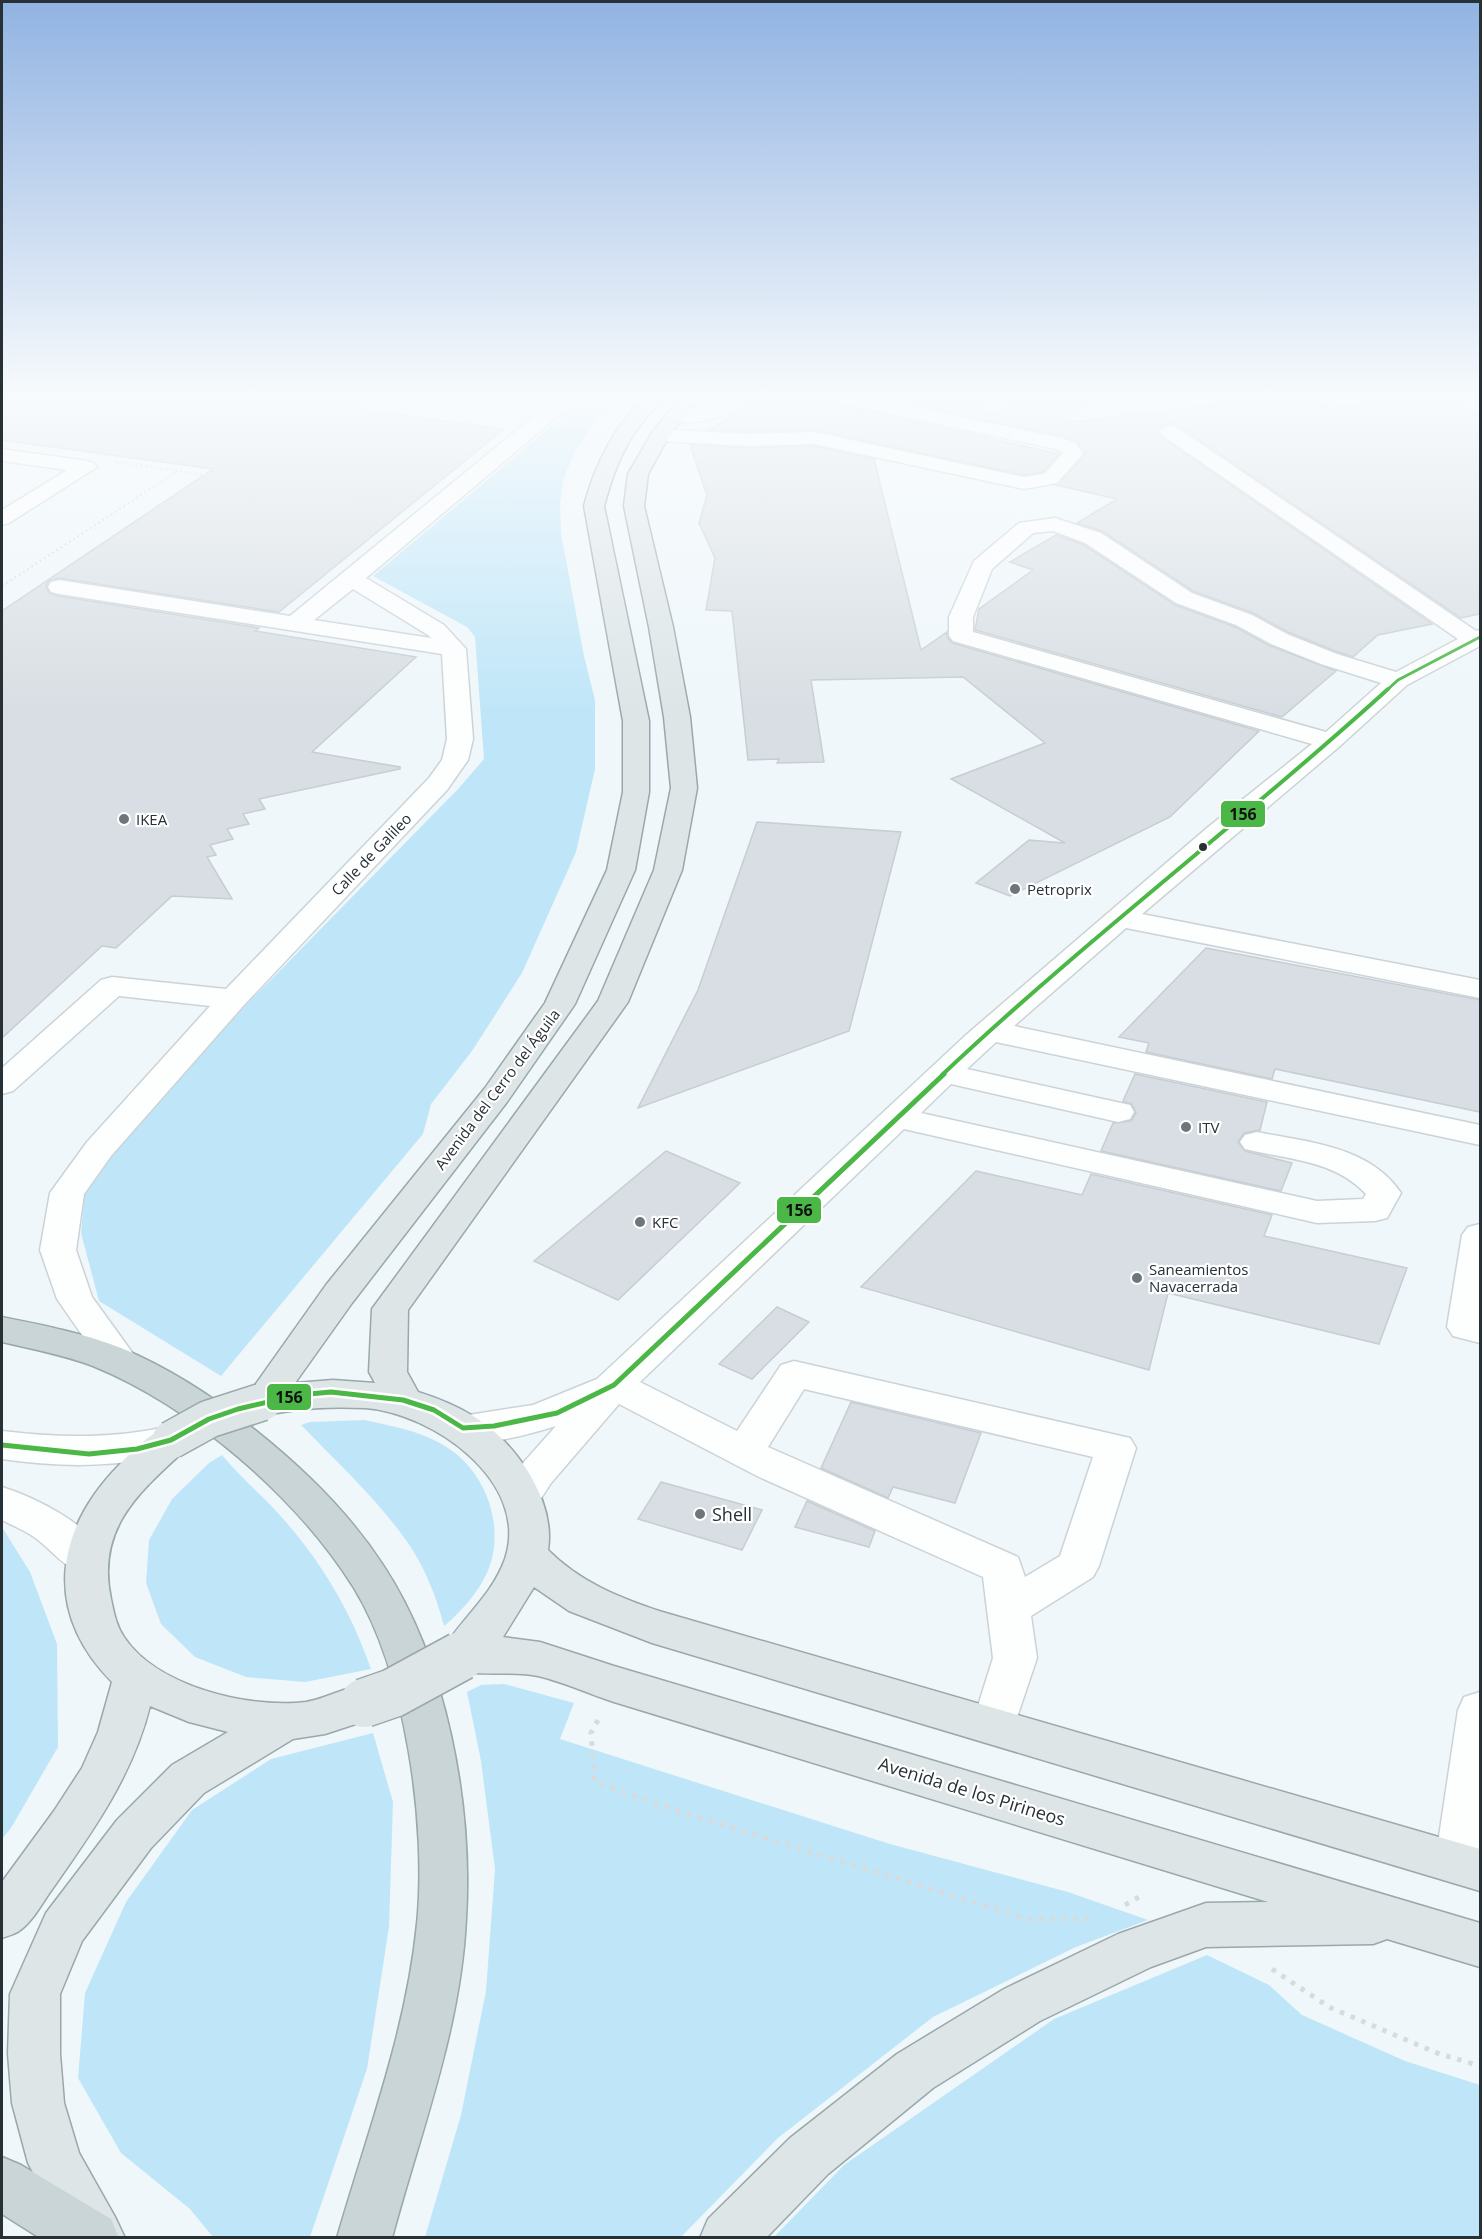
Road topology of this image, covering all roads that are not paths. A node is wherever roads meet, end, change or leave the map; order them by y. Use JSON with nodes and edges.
{"nodes":[{"id":1,"x":32,"y":500,"type":"edge"},
{"id":2,"x":445,"y":500,"type":"edge"},
{"id":3,"x":595,"y":500,"type":"edge"},
{"id":4,"x":635,"y":500,"type":"edge"},
{"id":5,"x":1273,"y":500,"type":"edge"},
{"id":6,"x":2,"y":519,"type":"edge"},
{"id":7,"x":352,"y":579,"type":"junction"},
{"id":8,"x":59,"y":587,"type":"dead end"},
{"id":9,"x":297,"y":622,"type":"junction"},
{"id":10,"x":1477,"y":638,"type":"edge"},
{"id":11,"x":454,"y":649,"type":"junction"},
{"id":12,"x":1398,"y":680,"type":"junction"},
{"id":13,"x":1331,"y":741,"type":"junction"},
{"id":14,"x":1121,"y":918,"type":"junction"},
{"id":15,"x":1480,"y":989,"type":"edge"},
{"id":16,"x":233,"y":999,"type":"junction"},
{"id":17,"x":992,"y":1031,"type":"junction"},
{"id":18,"x":944,"y":1073,"type":"junction"},
{"id":19,"x":2,"y":1084,"type":"edge"},
{"id":20,"x":1118,"y":1112,"type":"dead end"},
{"id":21,"x":897,"y":1118,"type":"junction"},
{"id":22,"x":1480,"y":1135,"type":"edge"},
{"id":23,"x":1257,"y":1142,"type":"dead end"},
{"id":24,"x":1480,"y":1235,"type":"edge"},
{"id":25,"x":2,"y":1330,"type":"edge"},
{"id":26,"x":1480,"y":1330,"type":"edge"},
{"id":27,"x":120,"y":1362,"type":"junction"},
{"id":28,"x":614,"y":1385,"type":"junction"},
{"id":29,"x":403,"y":1400,"type":"junction"},
{"id":30,"x":262,"y":1402,"type":"junction"},
{"id":31,"x":463,"y":1428,"type":"junction"},
{"id":32,"x":171,"y":1440,"type":"junction"},
{"id":33,"x":2,"y":1445,"type":"edge"},
{"id":34,"x":744,"y":1453,"type":"junction"},
{"id":35,"x":522,"y":1495,"type":"junction"},
{"id":36,"x":2,"y":1502,"type":"edge"},
{"id":37,"x":527,"y":1555,"type":"junction"},
{"id":38,"x":87,"y":1558,"type":"junction"},
{"id":39,"x":1009,"y":1608,"type":"junction"},
{"id":40,"x":461,"y":1656,"type":"junction"},
{"id":41,"x":136,"y":1676,"type":"junction"},
{"id":42,"x":1480,"y":1710,"type":"edge"},
{"id":43,"x":286,"y":1721,"type":"junction"},
{"id":44,"x":994,"y":1725,"type":"junction"},
{"id":45,"x":1470,"y":1867,"type":"edge"},
{"id":46,"x":2,"y":1916,"type":"edge"},
{"id":47,"x":1406,"y":1922,"type":"junction"},
{"id":48,"x":1480,"y":1945,"type":"edge"},
{"id":49,"x":2,"y":2184,"type":"edge"},
{"id":50,"x":92,"y":2238,"type":"edge"},
{"id":51,"x":97,"y":2238,"type":"edge"},
{"id":52,"x":364,"y":2238,"type":"edge"},
{"id":53,"x":727,"y":2238,"type":"edge"}],
"edges":[{"from":1,"to":6,"type":"street"},
{"from":2,"to":7,"type":"street"},
{"from":3,"to":30,"type":"main road","name":"Avenida del Cerro del Águila"},
{"from":4,"to":29,"type":"main road"},
{"from":5,"to":10,"type":"street"},
{"from":7,"to":9,"type":"street"},
{"from":7,"to":11,"type":"street"},
{"from":8,"to":9,"type":"street"},
{"from":9,"to":11,"type":"street"},
{"from":10,"to":12,"type":"street"},
{"from":11,"to":16,"type":"street","name":"Calle de Galileo"},
{"from":12,"to":13,"type":"street"},
{"from":12,"to":13,"type":"street"},
{"from":13,"to":14,"type":"street"},
{"from":14,"to":15,"type":"street"},
{"from":14,"to":17,"type":"street"},
{"from":16,"to":19,"type":"street"},
{"from":16,"to":27,"type":"street","name":"Calle de Galileo"},
{"from":17,"to":18,"type":"street"},
{"from":17,"to":22,"type":"street"},
{"from":18,"to":20,"type":"street"},
{"from":18,"to":21,"type":"street"},
{"from":21,"to":23,"type":"street"},
{"from":21,"to":28,"type":"street"},
{"from":24,"to":26,"type":"street"},
{"from":25,"to":27,"type":"highway"},
{"from":27,"to":52,"type":"highway"},
{"from":28,"to":31,"type":"street"},
{"from":28,"to":34,"type":"street"},
{"from":28,"to":35,"type":"street"},
{"from":29,"to":30,"type":"main road"},
{"from":29,"to":31,"type":"main road"},
{"from":30,"to":32,"type":"main road","bridge":true},
{"from":31,"to":35,"type":"main road"},
{"from":32,"to":33,"type":"street"},
{"from":32,"to":38,"type":"main road"},
{"from":34,"to":39,"type":"street"},
{"from":34,"to":39,"type":"street"},
{"from":35,"to":37,"type":"main road"},
{"from":36,"to":38,"type":"street"},
{"from":37,"to":40,"type":"main road"},
{"from":37,"to":44,"type":"main road"},
{"from":38,"to":41,"type":"main road"},
{"from":39,"to":44,"type":"street"},
{"from":40,"to":43,"type":"main road","bridge":true},
{"from":40,"to":47,"type":"main road","name":"Avenida de los Pirineos"},
{"from":41,"to":43,"type":"main road"},
{"from":41,"to":46,"type":"main road"},
{"from":42,"to":45,"type":"street"},
{"from":43,"to":51,"type":"main road"},
{"from":44,"to":45,"type":"main road"},
{"from":47,"to":48,"type":"main road","name":"Avenida de los Pirineos"},
{"from":47,"to":53,"type":"main road"},
{"from":49,"to":50,"type":"highway"}]}
